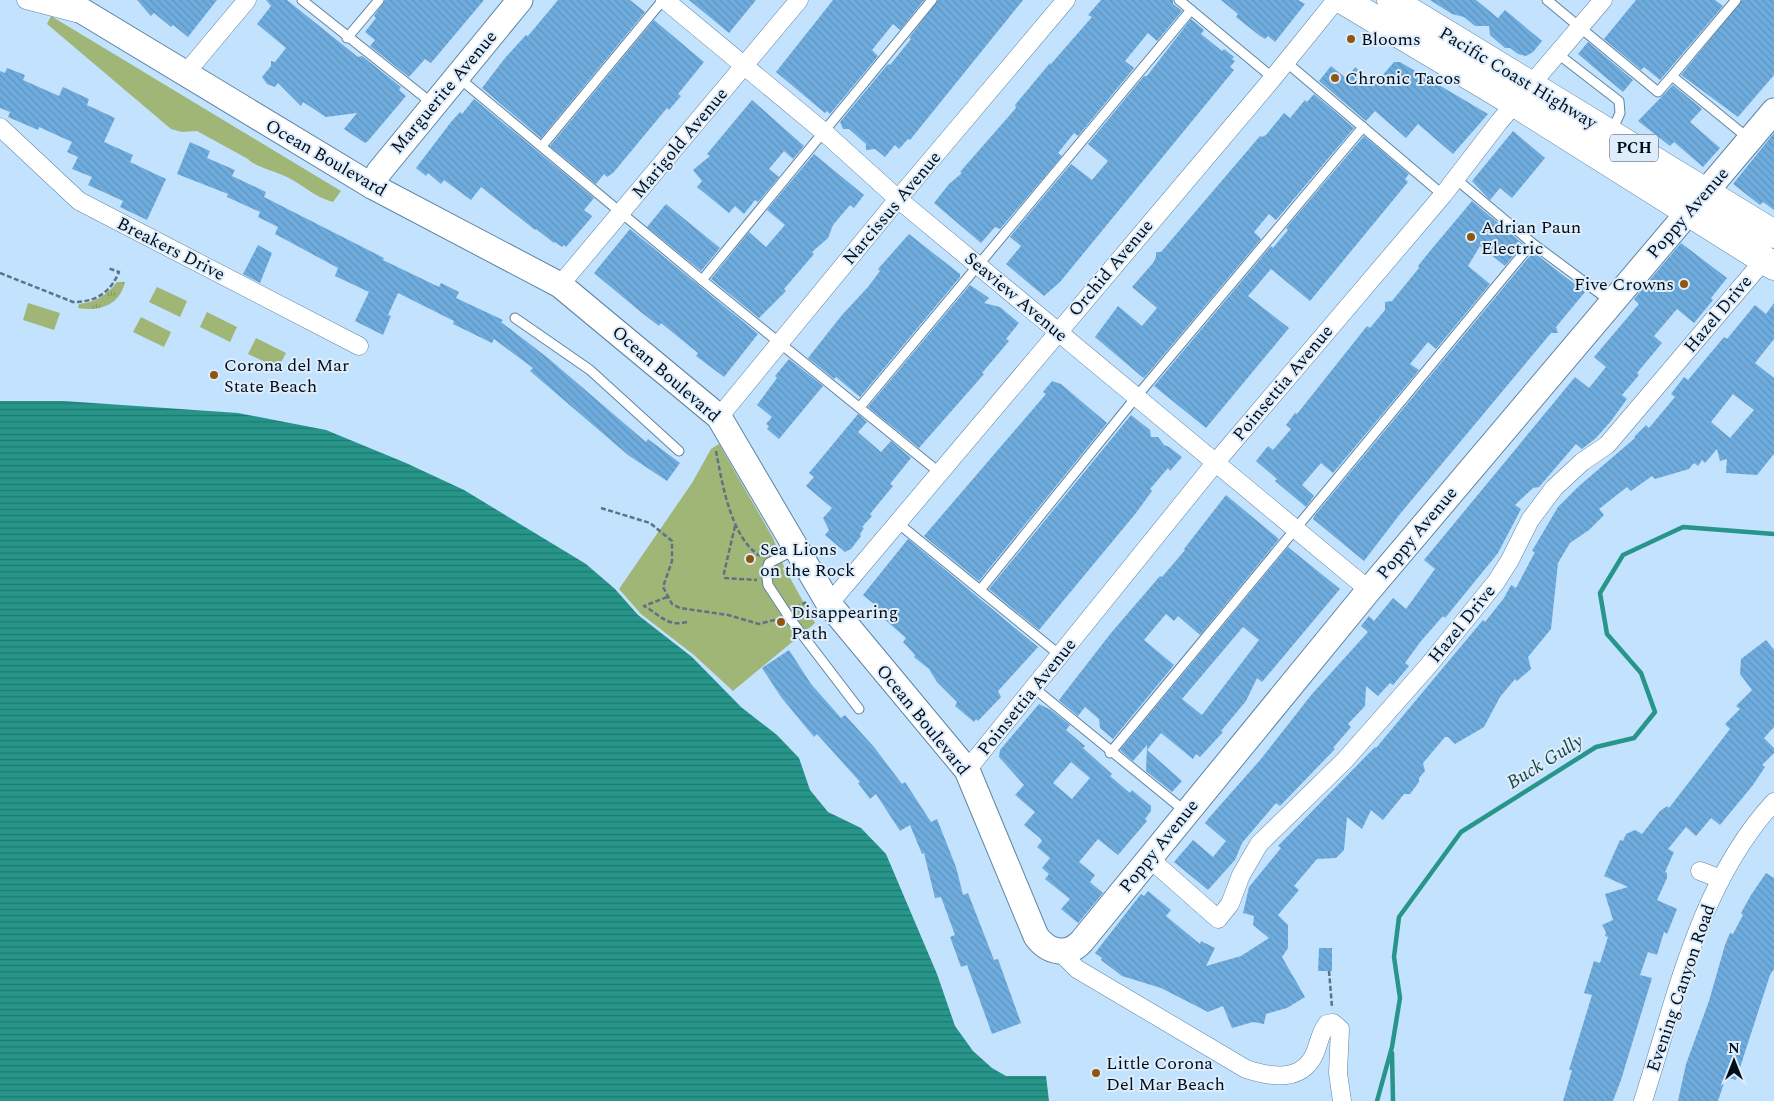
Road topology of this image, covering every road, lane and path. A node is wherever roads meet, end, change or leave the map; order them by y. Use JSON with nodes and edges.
{"nodes":[{"id":1,"x":26,"y":0,"type":"edge"},
{"id":2,"x":64,"y":0,"type":"edge"},
{"id":3,"x":247,"y":0,"type":"edge"},
{"id":4,"x":302,"y":0,"type":"edge"},
{"id":5,"x":379,"y":0,"type":"edge"},
{"id":6,"x":520,"y":0,"type":"edge"},
{"id":7,"x":664,"y":0,"type":"edge"},
{"id":8,"x":799,"y":0,"type":"edge"},
{"id":9,"x":932,"y":0,"type":"edge"},
{"id":10,"x":1066,"y":0,"type":"edge"},
{"id":11,"x":1179,"y":0,"type":"edge"},
{"id":12,"x":1336,"y":0,"type":"edge"},
{"id":13,"x":1343,"y":0,"type":"edge"},
{"id":14,"x":1391,"y":0,"type":"edge"},
{"id":15,"x":1547,"y":0,"type":"edge"},
{"id":16,"x":1603,"y":0,"type":"edge"},
{"id":17,"x":1736,"y":0,"type":"edge"},
{"id":18,"x":1191,"y":10,"type":"junction"},
{"id":19,"x":91,"y":17,"type":"junction"},
{"id":20,"x":1580,"y":29,"type":"junction"},
{"id":21,"x":347,"y":38,"type":"junction"},
{"id":22,"x":1558,"y":54,"type":"junction"},
{"id":23,"x":1286,"y":62,"type":"junction"},
{"id":24,"x":744,"y":67,"type":"junction"},
{"id":25,"x":185,"y":74,"type":"junction"},
{"id":26,"x":457,"y":76,"type":"junction"},
{"id":27,"x":1672,"y":76,"type":"junction"},
{"id":28,"x":1273,"y":78,"type":"junction"},
{"id":29,"x":1523,"y":94,"type":"junction"},
{"id":30,"x":433,"y":105,"type":"junction"},
{"id":31,"x":1766,"y":125,"type":"edge"},
{"id":32,"x":0,"y":127,"type":"edge"},
{"id":33,"x":1363,"y":127,"type":"junction"},
{"id":34,"x":824,"y":132,"type":"junction"},
{"id":35,"x":1610,"y":134,"type":"junction"},
{"id":36,"x":542,"y":146,"type":"junction"},
{"id":37,"x":1456,"y":179,"type":"junction"},
{"id":38,"x":372,"y":186,"type":"junction"},
{"id":39,"x":1706,"y":192,"type":"junction"},
{"id":40,"x":1443,"y":195,"type":"junction"},
{"id":41,"x":898,"y":199,"type":"junction"},
{"id":42,"x":622,"y":212,"type":"junction"},
{"id":43,"x":1688,"y":212,"type":"junction"},
{"id":44,"x":1774,"y":234,"type":"edge"},
{"id":45,"x":1532,"y":243,"type":"junction"},
{"id":46,"x":1769,"y":263,"type":"edge"},
{"id":47,"x":977,"y":264,"type":"junction"},
{"id":48,"x":108,"y":268,"type":"dead end"},
{"id":49,"x":0,"y":273,"type":"edge"},
{"id":50,"x":702,"y":280,"type":"junction"},
{"id":51,"x":560,"y":285,"type":"junction"},
{"id":52,"x":1612,"y":303,"type":"junction"},
{"id":53,"x":515,"y":318,"type":"dead end"},
{"id":54,"x":1057,"y":332,"type":"junction"},
{"id":55,"x":780,"y":343,"type":"junction"},
{"id":56,"x":359,"y":346,"type":"dead end"},
{"id":57,"x":1137,"y":396,"type":"junction"},
{"id":58,"x":860,"y":407,"type":"junction"},
{"id":59,"x":719,"y":417,"type":"junction"},
{"id":60,"x":715,"y":446,"type":"dead end"},
{"id":61,"x":679,"y":451,"type":"dead end"},
{"id":62,"x":1216,"y":462,"type":"junction"},
{"id":63,"x":940,"y":473,"type":"junction"},
{"id":64,"x":601,"y":508,"type":"dead end"},
{"id":65,"x":899,"y":524,"type":"junction"},
{"id":66,"x":735,"y":525,"type":"junction"},
{"id":67,"x":1296,"y":529,"type":"junction"},
{"id":68,"x":797,"y":548,"type":"junction"},
{"id":69,"x":769,"y":563,"type":"junction"},
{"id":70,"x":766,"y":581,"type":"junction"},
{"id":71,"x":980,"y":590,"type":"junction"},
{"id":72,"x":1369,"y":590,"type":"junction"},
{"id":73,"x":667,"y":597,"type":"junction"},
{"id":74,"x":826,"y":598,"type":"junction"},
{"id":75,"x":788,"y":613,"type":"junction"},
{"id":76,"x":687,"y":622,"type":"dead end"},
{"id":77,"x":1061,"y":657,"type":"junction"},
{"id":78,"x":1034,"y":688,"type":"junction"},
{"id":79,"x":859,"y":709,"type":"dead end"},
{"id":80,"x":1110,"y":753,"type":"junction"},
{"id":81,"x":967,"y":770,"type":"junction"},
{"id":82,"x":1774,"y":802,"type":"edge"},
{"id":83,"x":1186,"y":812,"type":"junction"},
{"id":84,"x":1149,"y":858,"type":"junction"},
{"id":85,"x":1700,"y":871,"type":"dead end"},
{"id":86,"x":1721,"y":879,"type":"junction"},
{"id":87,"x":1060,"y":952,"type":"junction"},
{"id":88,"x":1330,"y":971,"type":"dead end"},
{"id":89,"x":1333,"y":1023,"type":"junction"},
{"id":90,"x":1342,"y":1101,"type":"edge"},
{"id":91,"x":1643,"y":1101,"type":"edge"}],
"edges":[{"from":1,"to":19,"type":"street"},
{"from":2,"to":19,"type":"street","name":"Ocean Boulevard"},
{"from":3,"to":25,"type":"street"},
{"from":4,"to":21,"type":"lane"},
{"from":5,"to":21,"type":"lane"},
{"from":6,"to":26,"type":"street","name":"Marguerite Avenue"},
{"from":7,"to":24,"type":"street","name":"Seaview Avenue"},
{"from":7,"to":36,"type":"lane"},
{"from":8,"to":24,"type":"street","name":"Marigold Avenue"},
{"from":9,"to":34,"type":"lane"},
{"from":10,"to":41,"type":"street","name":"Narcissus Avenue"},
{"from":11,"to":18,"type":"lane"},
{"from":12,"to":23,"type":"street","name":"Orchid Avenue"},
{"from":13,"to":29,"type":"highway","name":"Pacific Coast Highway","number":"PCH"},
{"from":14,"to":29,"type":"highway","name":"Pacific Coast Highway","number":"PCH"},
{"from":15,"to":20,"type":"lane"},
{"from":16,"to":20,"type":"street","name":"Poinsettia Avenue"},
{"from":17,"to":27,"type":"lane"},
{"from":18,"to":28,"type":"lane"},
{"from":18,"to":47,"type":"lane"},
{"from":19,"to":25,"type":"street","name":"Ocean Boulevard"},
{"from":20,"to":22,"type":"street","name":"Poinsettia Avenue"},
{"from":20,"to":27,"type":"lane"},
{"from":21,"to":30,"type":"lane"},
{"from":22,"to":29,"type":"street","name":"Poinsettia Avenue"},
{"from":22,"to":35,"type":"lane"},
{"from":23,"to":28,"type":"street","name":"Orchid Avenue"},
{"from":23,"to":33,"type":"lane"},
{"from":24,"to":34,"type":"street","name":"Seaview Avenue"},
{"from":24,"to":42,"type":"street","name":"Marigold Avenue"},
{"from":25,"to":38,"type":"street","name":"Ocean Boulevard"},
{"from":26,"to":30,"type":"street","name":"Marguerite Avenue"},
{"from":26,"to":36,"type":"lane"},
{"from":27,"to":31,"type":"lane"},
{"from":28,"to":54,"type":"street","name":"Orchid Avenue"},
{"from":29,"to":35,"type":"highway","name":"Pacific Coast Highway","number":"PCH"},
{"from":29,"to":37,"type":"street","name":"Poinsettia Avenue"},
{"from":29,"to":43,"type":"highway","name":"Pacific Coast Highway","number":"PCH"},
{"from":30,"to":38,"type":"street","name":"Marguerite Avenue"},
{"from":31,"to":39,"type":"street","name":"Poppy Avenue"},
{"from":32,"to":56,"type":"street","name":"Breakers Drive"},
{"from":33,"to":40,"type":"lane"},
{"from":33,"to":57,"type":"lane"},
{"from":34,"to":41,"type":"street","name":"Seaview Avenue"},
{"from":34,"to":50,"type":"lane"},
{"from":35,"to":39,"type":"highway","name":"Pacific Coast Highway","number":"PCH"},
{"from":36,"to":42,"type":"lane"},
{"from":37,"to":40,"type":"street","name":"Poinsettia Avenue"},
{"from":37,"to":45,"type":"lane"},
{"from":38,"to":51,"type":"street","name":"Ocean Boulevard"},
{"from":39,"to":43,"type":"street","name":"Poppy Avenue"},
{"from":39,"to":44,"type":"highway","name":"Pacific Coast Highway","number":"PCH"},
{"from":40,"to":62,"type":"street","name":"Poinsettia Avenue"},
{"from":41,"to":47,"type":"street","name":"Seaview Avenue"},
{"from":41,"to":55,"type":"street","name":"Narcissus Avenue"},
{"from":42,"to":50,"type":"lane"},
{"from":42,"to":51,"type":"street","name":"Marigold Avenue"},
{"from":43,"to":46,"type":"highway","name":"Pacific Coast Highway","number":"PCH"},
{"from":43,"to":52,"type":"street","name":"Poppy Avenue"},
{"from":45,"to":52,"type":"lane"},
{"from":45,"to":67,"type":"lane"},
{"from":46,"to":84,"type":"street","name":"Hazel Drive"},
{"from":47,"to":54,"type":"street","name":"Seaview Avenue"},
{"from":47,"to":58,"type":"lane"},
{"from":48,"to":49,"type":"path"},
{"from":50,"to":55,"type":"lane"},
{"from":51,"to":59,"type":"street","name":"Ocean Boulevard"},
{"from":52,"to":72,"type":"street","name":"Poppy Avenue"},
{"from":53,"to":61,"type":"lane"},
{"from":54,"to":57,"type":"street","name":"Seaview Avenue"},
{"from":54,"to":63,"type":"street","name":"Orchid Avenue"},
{"from":55,"to":58,"type":"lane"},
{"from":55,"to":59,"type":"street","name":"Narcissus Avenue"},
{"from":57,"to":62,"type":"street","name":"Seaview Avenue"},
{"from":57,"to":71,"type":"lane"},
{"from":58,"to":63,"type":"lane"},
{"from":59,"to":68,"type":"street","name":"Ocean Boulevard"},
{"from":60,"to":66,"type":"path"},
{"from":62,"to":67,"type":"street","name":"Seaview Avenue"},
{"from":62,"to":77,"type":"street","name":"Poinsettia Avenue"},
{"from":63,"to":65,"type":"street","name":"Orchid Avenue"},
{"from":64,"to":73,"type":"path"},
{"from":65,"to":71,"type":"lane"},
{"from":65,"to":74,"type":"street","name":"Orchid Avenue"},
{"from":66,"to":69,"type":"path"},
{"from":66,"to":70,"type":"path"},
{"from":67,"to":72,"type":"street","name":"Seaview Avenue"},
{"from":67,"to":80,"type":"lane"},
{"from":68,"to":69,"type":"lane"},
{"from":68,"to":74,"type":"street","name":"Ocean Boulevard"},
{"from":69,"to":70,"type":"lane"},
{"from":70,"to":75,"type":"lane"},
{"from":71,"to":77,"type":"lane"},
{"from":72,"to":83,"type":"street","name":"Poppy Avenue"},
{"from":73,"to":75,"type":"path"},
{"from":73,"to":76,"type":"path"},
{"from":74,"to":75,"type":"path"},
{"from":74,"to":81,"type":"street","name":"Ocean Boulevard"},
{"from":75,"to":79,"type":"lane"},
{"from":77,"to":78,"type":"street","name":"Poinsettia Avenue"},
{"from":78,"to":80,"type":"lane"},
{"from":78,"to":81,"type":"street","name":"Poinsettia Avenue"},
{"from":80,"to":83,"type":"lane"},
{"from":81,"to":87,"type":"street","name":"Ocean Boulevard"},
{"from":82,"to":86,"type":"street","name":"Evening Canyon Road"},
{"from":83,"to":84,"type":"street","name":"Poppy Avenue"},
{"from":84,"to":87,"type":"street","name":"Poppy Avenue"},
{"from":85,"to":86,"type":"street"},
{"from":86,"to":91,"type":"street","name":"Evening Canyon Road"},
{"from":87,"to":89,"type":"street"},
{"from":88,"to":89,"type":"path"},
{"from":89,"to":90,"type":"street"}]}
